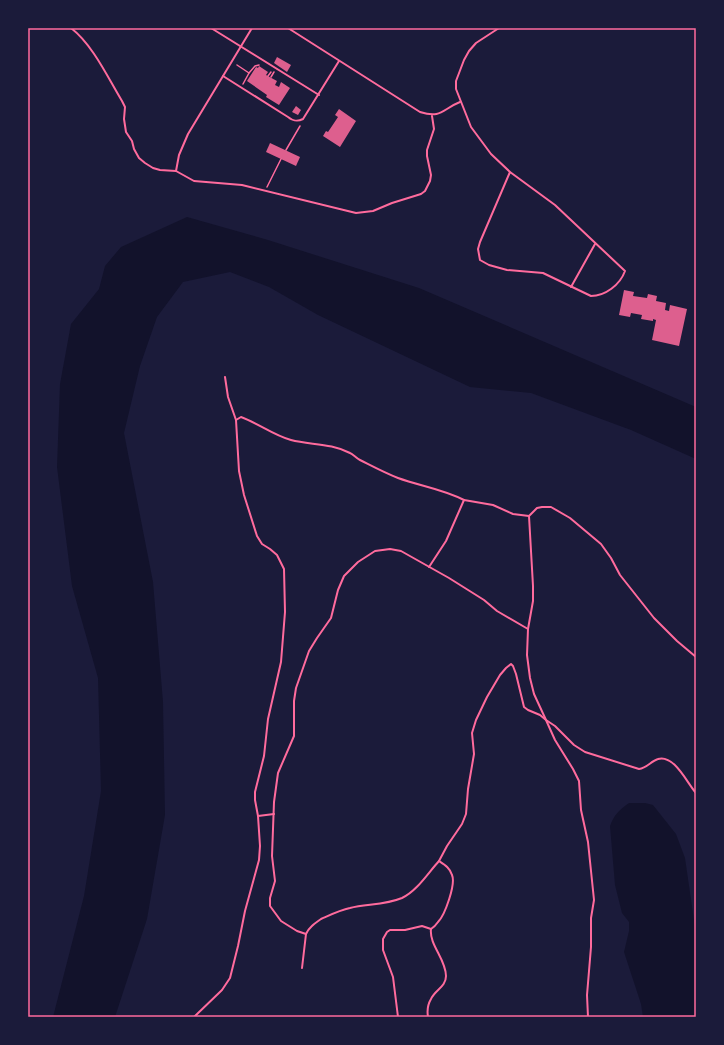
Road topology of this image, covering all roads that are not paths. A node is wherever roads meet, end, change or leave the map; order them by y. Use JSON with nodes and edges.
{"nodes":[{"id":1,"x":71,"y":28,"type":"edge"},
{"id":2,"x":210,"y":28,"type":"edge"},
{"id":3,"x":252,"y":28,"type":"edge"},
{"id":4,"x":288,"y":28,"type":"edge"},
{"id":5,"x":500,"y":28,"type":"edge"},
{"id":6,"x":241,"y":46,"type":"junction"},
{"id":7,"x":340,"y":61,"type":"junction"},
{"id":8,"x":223,"y":76,"type":"junction"},
{"id":9,"x":319,"y":96,"type":"junction"},
{"id":10,"x":460,"y":102,"type":"junction"},
{"id":11,"x":432,"y":116,"type":"junction"},
{"id":12,"x":176,"y":171,"type":"junction"},
{"id":13,"x":510,"y":172,"type":"junction"},
{"id":14,"x":595,"y":243,"type":"junction"},
{"id":15,"x":571,"y":286,"type":"junction"},
{"id":16,"x":225,"y":377,"type":"dead end"},
{"id":17,"x":236,"y":420,"type":"junction"},
{"id":18,"x":464,"y":500,"type":"junction"},
{"id":19,"x":529,"y":516,"type":"junction"},
{"id":20,"x":429,"y":567,"type":"junction"},
{"id":21,"x":528,"y":629,"type":"junction"},
{"id":22,"x":696,"y":657,"type":"edge"},
{"id":23,"x":546,"y":720,"type":"junction"},
{"id":24,"x":696,"y":793,"type":"edge"},
{"id":25,"x":274,"y":814,"type":"junction"},
{"id":26,"x":258,"y":816,"type":"junction"},
{"id":27,"x":439,"y":861,"type":"junction"},
{"id":28,"x":431,"y":929,"type":"junction"},
{"id":29,"x":306,"y":934,"type":"junction"},
{"id":30,"x":302,"y":968,"type":"dead end"},
{"id":31,"x":194,"y":1017,"type":"edge"},
{"id":32,"x":398,"y":1017,"type":"edge"},
{"id":33,"x":428,"y":1017,"type":"edge"},
{"id":34,"x":588,"y":1017,"type":"edge"}],
"edges":[{"from":1,"to":12,"type":"lane"},
{"from":2,"to":6,"type":"lane"},
{"from":3,"to":6,"type":"lane"},
{"from":4,"to":7,"type":"lane"},
{"from":5,"to":10,"type":"lane"},
{"from":6,"to":8,"type":"lane"},
{"from":6,"to":9,"type":"lane"},
{"from":7,"to":9,"type":"lane"},
{"from":7,"to":11,"type":"lane"},
{"from":8,"to":9,"type":"lane"},
{"from":8,"to":12,"type":"lane"},
{"from":10,"to":11,"type":"lane"},
{"from":10,"to":13,"type":"lane"},
{"from":11,"to":12,"type":"lane"},
{"from":13,"to":14,"type":"lane"},
{"from":13,"to":15,"type":"lane"},
{"from":14,"to":15,"type":"lane"},
{"from":14,"to":15,"type":"lane"},
{"from":16,"to":17,"type":"lane"},
{"from":17,"to":18,"type":"lane"},
{"from":17,"to":26,"type":"lane"},
{"from":18,"to":19,"type":"lane"},
{"from":18,"to":20,"type":"lane"},
{"from":19,"to":21,"type":"lane"},
{"from":19,"to":22,"type":"lane"},
{"from":20,"to":21,"type":"lane"},
{"from":20,"to":25,"type":"lane"},
{"from":21,"to":23,"type":"lane"},
{"from":23,"to":24,"type":"lane"},
{"from":23,"to":27,"type":"lane"},
{"from":23,"to":34,"type":"lane"},
{"from":25,"to":26,"type":"lane"},
{"from":25,"to":29,"type":"lane"},
{"from":26,"to":31,"type":"lane"},
{"from":27,"to":28,"type":"lane"},
{"from":27,"to":29,"type":"lane"},
{"from":28,"to":32,"type":"lane"},
{"from":28,"to":33,"type":"lane"},
{"from":29,"to":30,"type":"lane"}]}
